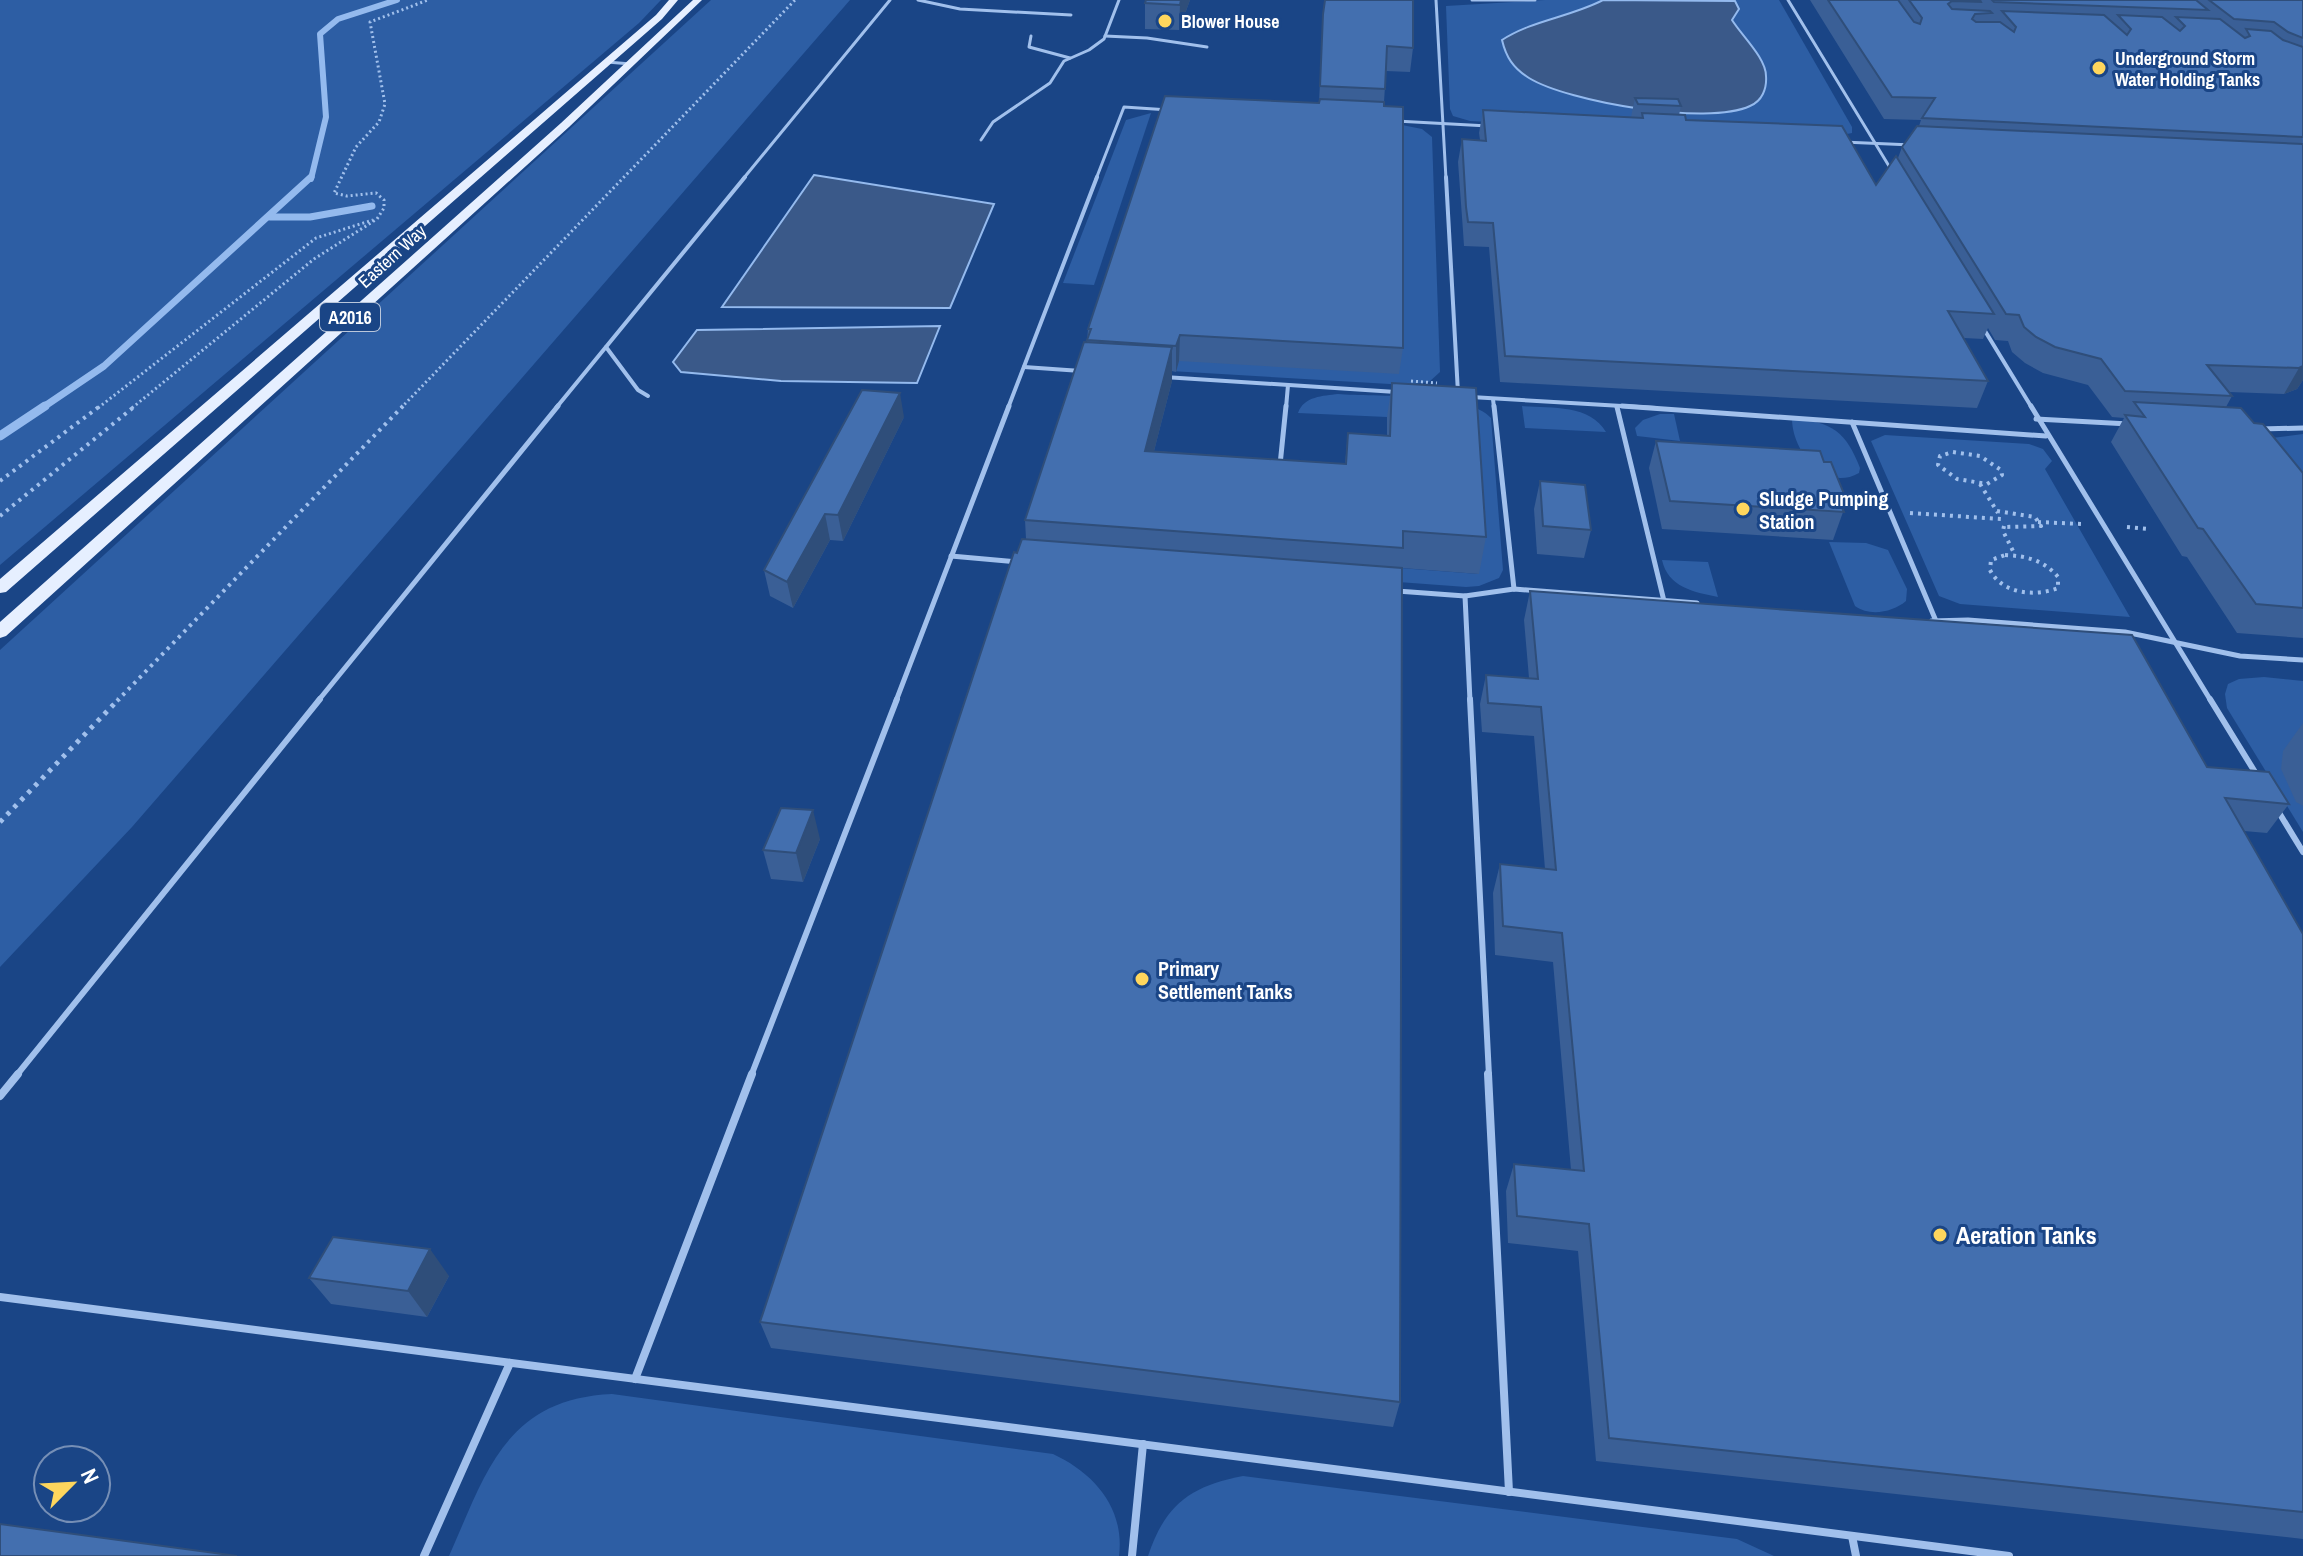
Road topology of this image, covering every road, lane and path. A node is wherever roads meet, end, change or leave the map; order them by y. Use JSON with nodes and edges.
{"nodes":[{"id":1,"x":428,"y":0,"type":"edge"},
{"id":2,"x":674,"y":0,"type":"edge"},
{"id":3,"x":698,"y":0,"type":"edge"},
{"id":4,"x":795,"y":0,"type":"edge"},
{"id":5,"x":890,"y":0,"type":"edge"},
{"id":6,"x":918,"y":0,"type":"edge"},
{"id":7,"x":1119,"y":0,"type":"edge"},
{"id":8,"x":1436,"y":0,"type":"edge"},
{"id":9,"x":1472,"y":0,"type":"edge"},
{"id":10,"x":1535,"y":0,"type":"edge"},
{"id":11,"x":1788,"y":0,"type":"edge"},
{"id":12,"x":1071,"y":15,"type":"dead end"},
{"id":13,"x":1031,"y":36,"type":"dead end"},
{"id":14,"x":1105,"y":36,"type":"junction"},
{"id":15,"x":1207,"y":47,"type":"dead end"},
{"id":16,"x":1070,"y":58,"type":"junction"},
{"id":17,"x":606,"y":62,"type":"junction"},
{"id":18,"x":631,"y":64,"type":"junction"},
{"id":19,"x":1172,"y":110,"type":"edge"},
{"id":20,"x":1395,"y":121,"type":"edge"},
{"id":21,"x":1443,"y":123,"type":"junction"},
{"id":22,"x":1502,"y":126,"type":"edge"},
{"id":23,"x":981,"y":140,"type":"dead end"},
{"id":24,"x":1832,"y":141,"type":"edge"},
{"id":25,"x":1875,"y":143,"type":"junction"},
{"id":26,"x":1917,"y":145,"type":"edge"},
{"id":27,"x":1900,"y":185,"type":"edge"},
{"id":28,"x":377,"y":219,"type":"junction"},
{"id":29,"x":1980,"y":322,"type":"edge"},
{"id":30,"x":606,"y":347,"type":"junction"},
{"id":31,"x":1024,"y":367,"type":"junction"},
{"id":32,"x":1086,"y":371,"type":"edge"},
{"id":33,"x":1164,"y":377,"type":"edge"},
{"id":34,"x":1288,"y":385,"type":"junction"},
{"id":35,"x":1411,"y":393,"type":"edge"},
{"id":36,"x":648,"y":396,"type":"dead end"},
{"id":37,"x":1493,"y":399,"type":"junction"},
{"id":38,"x":1617,"y":407,"type":"junction"},
{"id":39,"x":2036,"y":419,"type":"junction"},
{"id":40,"x":1852,"y":422,"type":"junction"},
{"id":41,"x":2144,"y":425,"type":"edge"},
{"id":42,"x":2303,"y":428,"type":"edge"},
{"id":43,"x":2258,"y":430,"type":"edge"},
{"id":44,"x":2046,"y":436,"type":"junction"},
{"id":45,"x":1943,"y":448,"type":"dead end"},
{"id":46,"x":1983,"y":451,"type":"dead end"},
{"id":47,"x":1273,"y":473,"type":"edge"},
{"id":48,"x":0,"y":481,"type":"edge"},
{"id":49,"x":1980,"y":484,"type":"junction"},
{"id":50,"x":1997,"y":511,"type":"junction"},
{"id":51,"x":1890,"y":512,"type":"junction"},
{"id":52,"x":0,"y":516,"type":"edge"},
{"id":53,"x":2001,"y":519,"type":"junction"},
{"id":54,"x":2005,"y":527,"type":"junction"},
{"id":55,"x":2015,"y":555,"type":"junction"},
{"id":56,"x":951,"y":556,"type":"junction"},
{"id":57,"x":1029,"y":562,"type":"edge"},
{"id":58,"x":0,"y":588,"type":"edge"},
{"id":59,"x":1514,"y":589,"type":"junction"},
{"id":60,"x":1387,"y":590,"type":"edge"},
{"id":61,"x":1465,"y":596,"type":"junction"},
{"id":62,"x":1664,"y":601,"type":"junction"},
{"id":63,"x":1711,"y":605,"type":"edge"},
{"id":64,"x":1923,"y":621,"type":"edge"},
{"id":65,"x":1936,"y":621,"type":"junction"},
{"id":66,"x":0,"y":632,"type":"edge"},
{"id":67,"x":2178,"y":644,"type":"junction"},
{"id":68,"x":2303,"y":660,"type":"edge"},
{"id":69,"x":2264,"y":787,"type":"edge"},
{"id":70,"x":2272,"y":800,"type":"edge"},
{"id":71,"x":0,"y":822,"type":"edge"},
{"id":72,"x":2303,"y":852,"type":"edge"},
{"id":73,"x":0,"y":1096,"type":"edge"},
{"id":74,"x":0,"y":1297,"type":"edge"},
{"id":75,"x":510,"y":1363,"type":"junction"},
{"id":76,"x":635,"y":1379,"type":"junction"},
{"id":77,"x":1143,"y":1444,"type":"junction"},
{"id":78,"x":1509,"y":1492,"type":"junction"},
{"id":79,"x":1852,"y":1536,"type":"junction"},
{"id":80,"x":424,"y":1556,"type":"edge"},
{"id":81,"x":1132,"y":1556,"type":"edge"},
{"id":82,"x":1856,"y":1556,"type":"edge"},
{"id":83,"x":2009,"y":1556,"type":"edge"}],
"edges":[{"from":1,"to":28,"type":"path"},
{"from":2,"to":17,"type":"main road","name":"Eastern Way","number":"A2016"},
{"from":3,"to":18,"type":"main road","name":"Eastern Way","number":"A2016"},
{"from":4,"to":71,"type":"path"},
{"from":5,"to":30,"type":"lane"},
{"from":6,"to":12,"type":"lane"},
{"from":7,"to":14,"type":"lane"},
{"from":8,"to":21,"type":"lane"},
{"from":9,"to":10,"type":"lane"},
{"from":11,"to":25,"type":"lane"},
{"from":13,"to":16,"type":"lane"},
{"from":14,"to":15,"type":"lane"},
{"from":14,"to":16,"type":"lane"},
{"from":16,"to":23,"type":"lane"},
{"from":17,"to":18,"type":"lane"},
{"from":17,"to":58,"type":"main road","name":"Eastern Way","number":"A2016"},
{"from":18,"to":66,"type":"main road","name":"Eastern Way","number":"A2016"},
{"from":19,"to":31,"type":"lane"},
{"from":20,"to":21,"type":"lane"},
{"from":21,"to":22,"type":"lane"},
{"from":21,"to":37,"type":"lane"},
{"from":24,"to":25,"type":"lane"},
{"from":25,"to":26,"type":"lane"},
{"from":25,"to":27,"type":"lane"},
{"from":28,"to":48,"type":"path"},
{"from":28,"to":52,"type":"path"},
{"from":29,"to":39,"type":"lane"},
{"from":30,"to":36,"type":"lane"},
{"from":30,"to":73,"type":"lane"},
{"from":31,"to":32,"type":"lane"},
{"from":31,"to":56,"type":"lane"},
{"from":33,"to":34,"type":"lane"},
{"from":34,"to":35,"type":"lane"},
{"from":34,"to":47,"type":"lane"},
{"from":37,"to":38,"type":"lane"},
{"from":37,"to":59,"type":"lane"},
{"from":38,"to":40,"type":"lane"},
{"from":38,"to":62,"type":"lane"},
{"from":39,"to":41,"type":"lane"},
{"from":39,"to":44,"type":"lane"},
{"from":40,"to":44,"type":"lane"},
{"from":40,"to":51,"type":"lane"},
{"from":42,"to":43,"type":"lane"},
{"from":44,"to":67,"type":"lane"},
{"from":45,"to":46,"type":"path"},
{"from":49,"to":49,"type":"path"},
{"from":49,"to":50,"type":"path"},
{"from":50,"to":53,"type":"path"},
{"from":50,"to":54,"type":"path"},
{"from":51,"to":53,"type":"path"},
{"from":51,"to":65,"type":"lane"},
{"from":53,"to":54,"type":"path"},
{"from":54,"to":55,"type":"path"},
{"from":55,"to":55,"type":"path"},
{"from":56,"to":57,"type":"lane"},
{"from":56,"to":76,"type":"lane"},
{"from":59,"to":61,"type":"lane"},
{"from":59,"to":62,"type":"lane"},
{"from":60,"to":61,"type":"lane"},
{"from":61,"to":78,"type":"lane"},
{"from":62,"to":63,"type":"lane"},
{"from":64,"to":65,"type":"lane"},
{"from":65,"to":67,"type":"lane"},
{"from":67,"to":68,"type":"lane"},
{"from":67,"to":69,"type":"lane"},
{"from":70,"to":72,"type":"lane"},
{"from":74,"to":75,"type":"lane"},
{"from":75,"to":76,"type":"lane"},
{"from":75,"to":80,"type":"lane"},
{"from":76,"to":77,"type":"lane"},
{"from":77,"to":78,"type":"lane"},
{"from":77,"to":81,"type":"lane"},
{"from":78,"to":79,"type":"lane"},
{"from":79,"to":82,"type":"lane"},
{"from":79,"to":83,"type":"lane"}]}
